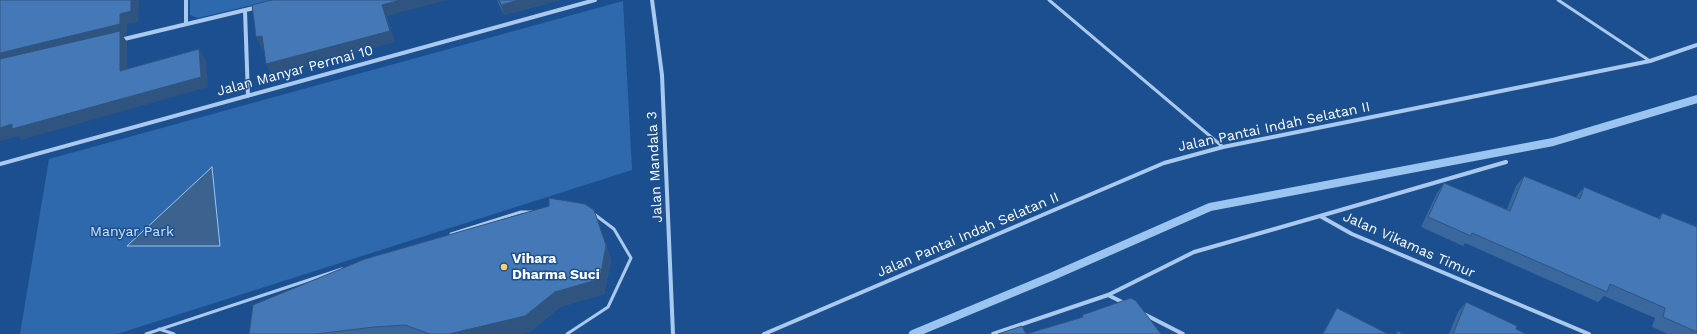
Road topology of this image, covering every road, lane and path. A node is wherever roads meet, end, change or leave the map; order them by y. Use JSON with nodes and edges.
{"nodes":[{"id":1,"x":186,"y":0,"type":"edge"},
{"id":2,"x":595,"y":0,"type":"edge"},
{"id":3,"x":652,"y":0,"type":"edge"},
{"id":4,"x":1049,"y":0,"type":"edge"},
{"id":5,"x":1558,"y":0,"type":"edge"},
{"id":6,"x":266,"y":5,"type":"edge"},
{"id":7,"x":245,"y":11,"type":"junction"},
{"id":8,"x":186,"y":24,"type":"junction"},
{"id":9,"x":116,"y":41,"type":"edge"},
{"id":10,"x":1697,"y":45,"type":"edge"},
{"id":11,"x":1650,"y":61,"type":"junction"},
{"id":12,"x":248,"y":96,"type":"junction"},
{"id":13,"x":1223,"y":147,"type":"junction"},
{"id":14,"x":1506,"y":162,"type":"dead end"},
{"id":15,"x":0,"y":164,"type":"edge"},
{"id":16,"x":535,"y":212,"type":"edge"},
{"id":17,"x":592,"y":213,"type":"edge"},
{"id":18,"x":1320,"y":216,"type":"junction"},
{"id":19,"x":446,"y":236,"type":"edge"},
{"id":20,"x":349,"y":266,"type":"edge"},
{"id":21,"x":1108,"y":295,"type":"junction"},
{"id":22,"x":1129,"y":306,"type":"edge"},
{"id":23,"x":1136,"y":309,"type":"edge"},
{"id":24,"x":159,"y":329,"type":"junction"},
{"id":25,"x":146,"y":334,"type":"edge"},
{"id":26,"x":174,"y":334,"type":"edge"},
{"id":27,"x":567,"y":334,"type":"edge"},
{"id":28,"x":673,"y":334,"type":"edge"},
{"id":29,"x":764,"y":334,"type":"edge"},
{"id":30,"x":993,"y":334,"type":"edge"},
{"id":31,"x":1183,"y":334,"type":"edge"},
{"id":32,"x":1589,"y":334,"type":"edge"}],
"edges":[{"from":1,"to":8,"type":"street"},
{"from":2,"to":12,"type":"street","name":"Jalan Manyar Permai 10"},
{"from":3,"to":28,"type":"street","name":"Jalan Mandala 3"},
{"from":4,"to":13,"type":"lane"},
{"from":5,"to":11,"type":"lane"},
{"from":6,"to":7,"type":"street"},
{"from":7,"to":8,"type":"street"},
{"from":7,"to":12,"type":"street"},
{"from":8,"to":9,"type":"street"},
{"from":10,"to":11,"type":"street","name":"Jalan Pantai Indah Selatan II"},
{"from":11,"to":13,"type":"street","name":"Jalan Pantai Indah Selatan II"},
{"from":12,"to":15,"type":"street","name":"Jalan Manyar Permai 10"},
{"from":13,"to":29,"type":"street","name":"Jalan Pantai Indah Selatan II"},
{"from":14,"to":18,"type":"street"},
{"from":16,"to":19,"type":"lane"},
{"from":17,"to":27,"type":"lane"},
{"from":18,"to":21,"type":"street"},
{"from":18,"to":32,"type":"street","name":"Jalan Vikamas Timur"},
{"from":20,"to":24,"type":"lane"},
{"from":21,"to":22,"type":"street"},
{"from":21,"to":30,"type":"street"},
{"from":23,"to":31,"type":"street"},
{"from":24,"to":25,"type":"lane"},
{"from":24,"to":26,"type":"lane"}]}
